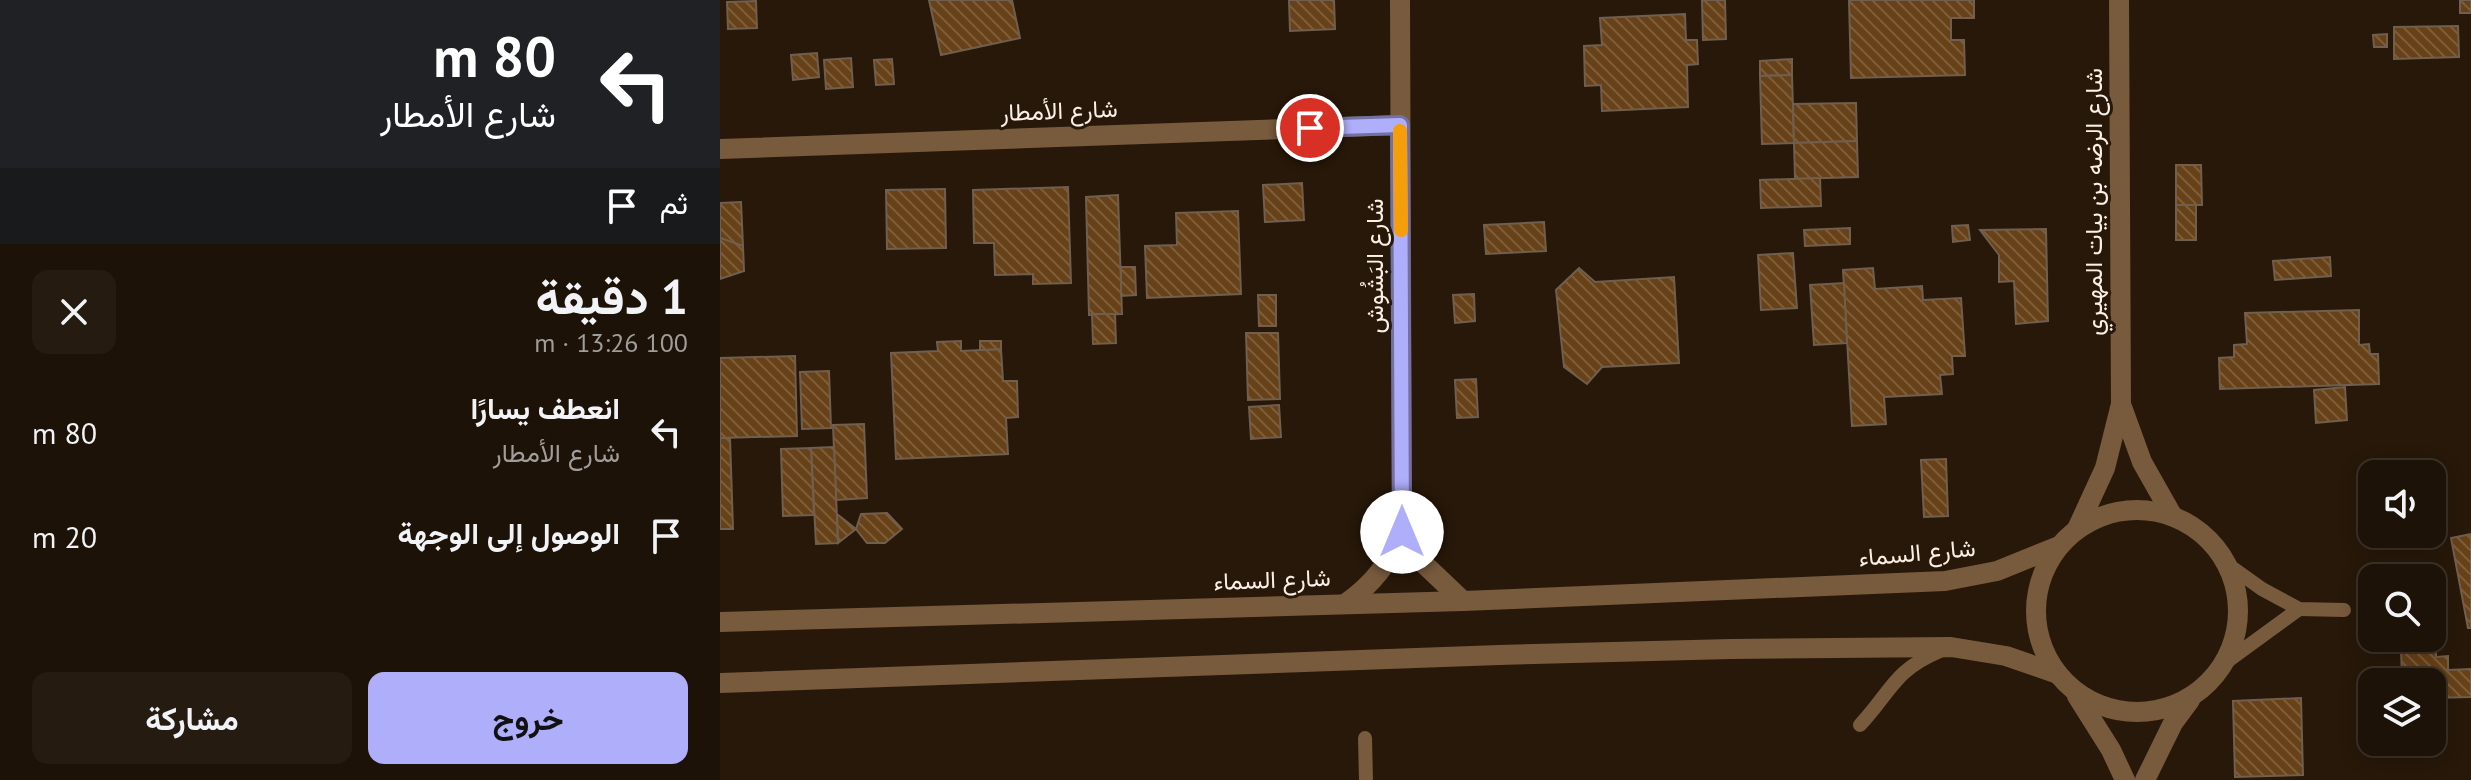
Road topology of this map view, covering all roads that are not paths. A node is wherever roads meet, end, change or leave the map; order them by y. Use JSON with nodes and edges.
{"nodes":[{"id":1,"x":1400,"y":0,"type":"edge"},
{"id":2,"x":2119,"y":0,"type":"edge"},
{"id":3,"x":1400,"y":125,"type":"junction"},
{"id":4,"x":720,"y":149,"type":"edge"},
{"id":5,"x":2121,"y":404,"type":"junction"},
{"id":6,"x":2172,"y":515,"type":"junction"},
{"id":7,"x":2077,"y":529,"type":"junction"},
{"id":8,"x":1402,"y":532,"type":"junction"},
{"id":9,"x":2059,"y":546,"type":"junction"},
{"id":10,"x":2227,"y":564,"type":"junction"},
{"id":11,"x":1463,"y":601,"type":"junction"},
{"id":12,"x":1345,"y":604,"type":"junction"},
{"id":13,"x":2299,"y":609,"type":"junction"},
{"id":14,"x":2344,"y":610,"type":"dead end"},
{"id":15,"x":720,"y":622,"type":"edge"},
{"id":16,"x":1951,"y":647,"type":"junction"},
{"id":17,"x":2225,"y":663,"type":"junction"},
{"id":18,"x":2058,"y":674,"type":"junction"},
{"id":19,"x":720,"y":683,"type":"edge"},
{"id":20,"x":2075,"y":692,"type":"junction"},
{"id":21,"x":2193,"y":697,"type":"junction"},
{"id":22,"x":1860,"y":725,"type":"dead end"},
{"id":23,"x":1365,"y":738,"type":"dead end"},
{"id":24,"x":1366,"y":780,"type":"edge"},
{"id":25,"x":2125,"y":780,"type":"edge"},
{"id":26,"x":2145,"y":780,"type":"edge"}],
"edges":[{"from":1,"to":3,"type":"street","name":"شارع البَشُوش"},
{"from":2,"to":5,"type":"street","name":"شارع الرضه بن بيات المهيري"},
{"from":3,"to":4,"type":"street","name":"شارع الأمطار"},
{"from":3,"to":8,"type":"street","name":"شارع البَشُوش"},
{"from":5,"to":6,"type":"street","name":"شارع الرضه بن بيات المهيري"},
{"from":5,"to":7,"type":"street","name":"شارع الرضه بن بيات المهيري"},
{"from":6,"to":7,"type":"street"},
{"from":6,"to":10,"type":"street"},
{"from":7,"to":9,"type":"street"},
{"from":8,"to":11,"type":"street"},
{"from":8,"to":12,"type":"street","name":"شارع البَشُوش"},
{"from":9,"to":11,"type":"street","name":"شارع السماء"},
{"from":9,"to":18,"type":"street"},
{"from":10,"to":13,"type":"lane"},
{"from":10,"to":17,"type":"street"},
{"from":11,"to":12,"type":"street","name":"شارع السماء"},
{"from":12,"to":15,"type":"street","name":"شارع السماء"},
{"from":13,"to":14,"type":"lane"},
{"from":13,"to":17,"type":"lane"},
{"from":16,"to":18,"type":"street"},
{"from":16,"to":19,"type":"street"},
{"from":16,"to":22,"type":"lane"},
{"from":17,"to":21,"type":"street"},
{"from":18,"to":20,"type":"street"},
{"from":20,"to":21,"type":"street"},
{"from":20,"to":25,"type":"street"},
{"from":21,"to":26,"type":"street"},
{"from":23,"to":24,"type":"lane"}]}
